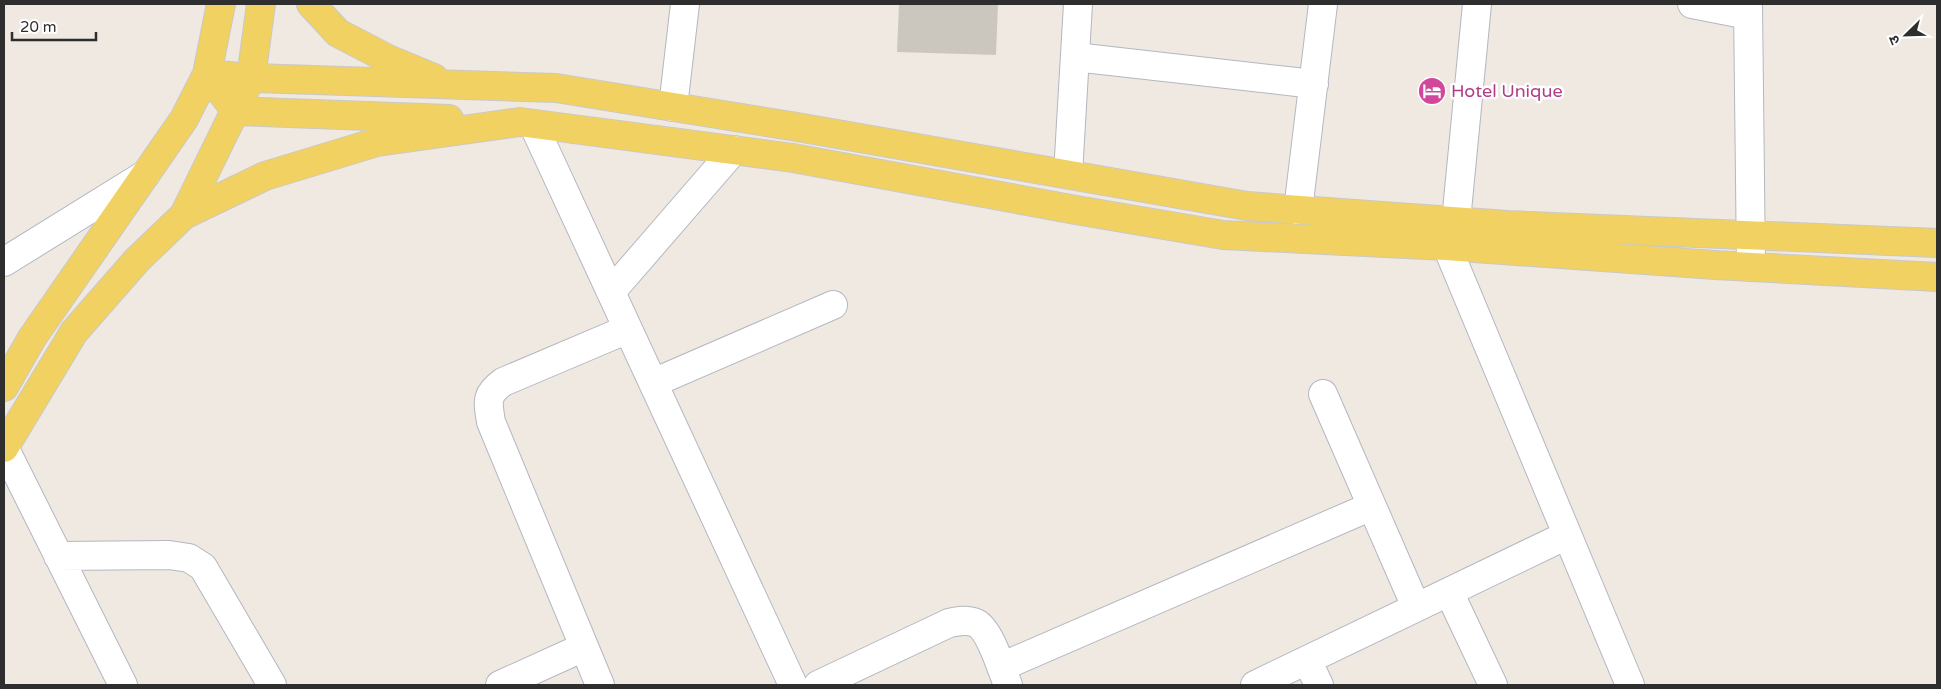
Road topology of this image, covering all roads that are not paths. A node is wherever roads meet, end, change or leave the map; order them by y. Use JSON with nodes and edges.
{"nodes":[{"id":1,"x":221,"y":4,"type":"edge"},
{"id":2,"x":261,"y":4,"type":"edge"},
{"id":3,"x":311,"y":4,"type":"edge"},
{"id":4,"x":685,"y":4,"type":"edge"},
{"id":5,"x":1078,"y":4,"type":"edge"},
{"id":6,"x":1324,"y":4,"type":"edge"},
{"id":7,"x":1477,"y":4,"type":"edge"},
{"id":8,"x":1692,"y":4,"type":"edge"},
{"id":9,"x":1748,"y":9,"type":"edge"},
{"id":10,"x":1075,"y":56,"type":"junction"},
{"id":11,"x":207,"y":74,"type":"junction"},
{"id":12,"x":251,"y":78,"type":"junction"},
{"id":13,"x":1314,"y":84,"type":"junction"},
{"id":14,"x":452,"y":85,"type":"junction"},
{"id":15,"x":673,"y":107,"type":"junction"},
{"id":16,"x":236,"y":110,"type":"junction"},
{"id":17,"x":526,"y":123,"type":"junction"},
{"id":18,"x":734,"y":150,"type":"junction"},
{"id":19,"x":146,"y":174,"type":"junction"},
{"id":20,"x":1068,"y":174,"type":"junction"},
{"id":21,"x":1298,"y":210,"type":"junction"},
{"id":22,"x":184,"y":215,"type":"junction"},
{"id":23,"x":1446,"y":221,"type":"junction"},
{"id":24,"x":1750,"y":235,"type":"junction"},
{"id":25,"x":1937,"y":243,"type":"edge"},
{"id":26,"x":1446,"y":246,"type":"junction"},
{"id":27,"x":4,"y":262,"type":"edge"},
{"id":28,"x":1751,"y":266,"type":"junction"},
{"id":29,"x":1937,"y":277,"type":"edge"},
{"id":30,"x":611,"y":292,"type":"junction"},
{"id":31,"x":833,"y":304,"type":"dead end"},
{"id":32,"x":628,"y":328,"type":"junction"},
{"id":33,"x":653,"y":383,"type":"junction"},
{"id":34,"x":4,"y":387,"type":"edge"},
{"id":35,"x":1323,"y":394,"type":"dead end"},
{"id":36,"x":4,"y":447,"type":"edge"},
{"id":37,"x":1372,"y":506,"type":"junction"},
{"id":38,"x":1567,"y":535,"type":"junction"},
{"id":39,"x":58,"y":556,"type":"junction"},
{"id":40,"x":1449,"y":592,"type":"junction"},
{"id":41,"x":1416,"y":607,"type":"junction"},
{"id":42,"x":584,"y":647,"type":"junction"},
{"id":43,"x":1307,"y":660,"type":"junction"},
{"id":44,"x":1004,"y":676,"type":"edge"},
{"id":45,"x":123,"y":685,"type":"edge"},
{"id":46,"x":272,"y":685,"type":"edge"},
{"id":47,"x":500,"y":685,"type":"edge"},
{"id":48,"x":600,"y":685,"type":"edge"},
{"id":49,"x":798,"y":685,"type":"edge"},
{"id":50,"x":1255,"y":685,"type":"edge"},
{"id":51,"x":1319,"y":685,"type":"edge"},
{"id":52,"x":1493,"y":685,"type":"edge"},
{"id":53,"x":1630,"y":685,"type":"edge"}],
"edges":[{"from":1,"to":11,"type":"main road"},
{"from":2,"to":12,"type":"main road"},
{"from":3,"to":14,"type":"main road"},
{"from":4,"to":15,"type":"street"},
{"from":5,"to":10,"type":"street"},
{"from":6,"to":13,"type":"street"},
{"from":7,"to":23,"type":"street"},
{"from":8,"to":9,"type":"street"},
{"from":9,"to":24,"type":"street"},
{"from":10,"to":13,"type":"street"},
{"from":10,"to":20,"type":"street"},
{"from":11,"to":12,"type":"main road"},
{"from":11,"to":16,"type":"main road"},
{"from":11,"to":19,"type":"main road"},
{"from":12,"to":14,"type":"main road"},
{"from":12,"to":16,"type":"main road"},
{"from":13,"to":21,"type":"street"},
{"from":14,"to":15,"type":"main road"},
{"from":15,"to":20,"type":"main road"},
{"from":16,"to":17,"type":"main road"},
{"from":16,"to":22,"type":"main road"},
{"from":17,"to":18,"type":"main road"},
{"from":17,"to":22,"type":"main road"},
{"from":17,"to":30,"type":"street"},
{"from":18,"to":26,"type":"main road"},
{"from":18,"to":30,"type":"street"},
{"from":19,"to":27,"type":"street"},
{"from":19,"to":34,"type":"main road"},
{"from":20,"to":21,"type":"main road"},
{"from":21,"to":23,"type":"main road"},
{"from":22,"to":36,"type":"main road"},
{"from":23,"to":24,"type":"main road"},
{"from":23,"to":26,"type":"street"},
{"from":24,"to":25,"type":"main road"},
{"from":24,"to":28,"type":"street"},
{"from":26,"to":28,"type":"main road"},
{"from":26,"to":38,"type":"street"},
{"from":28,"to":29,"type":"main road"},
{"from":30,"to":32,"type":"street"},
{"from":31,"to":33,"type":"street"},
{"from":32,"to":33,"type":"street"},
{"from":32,"to":42,"type":"street"},
{"from":33,"to":49,"type":"street"},
{"from":35,"to":37,"type":"street"},
{"from":36,"to":39,"type":"street"},
{"from":37,"to":41,"type":"street"},
{"from":37,"to":44,"type":"street"},
{"from":38,"to":40,"type":"street"},
{"from":38,"to":53,"type":"street"},
{"from":39,"to":45,"type":"street"},
{"from":39,"to":46,"type":"street"},
{"from":40,"to":41,"type":"street"},
{"from":40,"to":52,"type":"street"},
{"from":41,"to":43,"type":"street"},
{"from":42,"to":47,"type":"street"},
{"from":42,"to":48,"type":"street"},
{"from":43,"to":50,"type":"street"},
{"from":43,"to":51,"type":"street"},
{"from":44,"to":49,"type":"street"}]}
